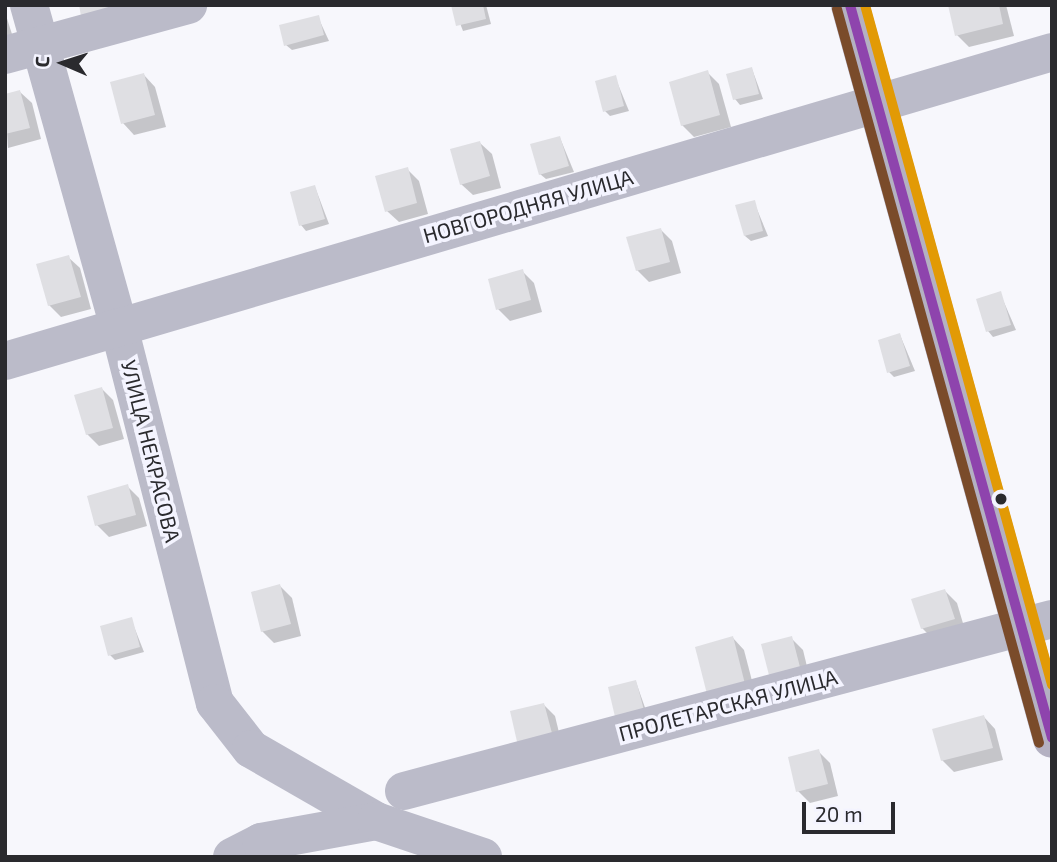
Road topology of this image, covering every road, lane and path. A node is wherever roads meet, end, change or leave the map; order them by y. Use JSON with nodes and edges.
{"nodes":[{"id":1,"x":29,"y":5,"type":"edge"},
{"id":2,"x":188,"y":5,"type":"edge"},
{"id":3,"x":850,"y":5,"type":"edge"},
{"id":4,"x":23,"y":50,"type":"edge"},
{"id":5,"x":1052,"y":52,"type":"edge"},
{"id":6,"x":877,"y":103,"type":"junction"},
{"id":7,"x":119,"y":327,"type":"junction"},
{"id":8,"x":5,"y":361,"type":"edge"},
{"id":9,"x":1037,"y":623,"type":"edge"},
{"id":10,"x":1052,"y":739,"type":"edge"},
{"id":11,"x":404,"y":791,"type":"dead end"},
{"id":12,"x":376,"y":821,"type":"junction"},
{"id":13,"x":232,"y":857,"type":"edge"},
{"id":14,"x":483,"y":857,"type":"edge"}],
"edges":[{"from":1,"to":4,"type":"street","name":"УЛИЦА НЕКРАСОВА"},
{"from":2,"to":4,"type":"street"},
{"from":3,"to":6,"type":"main road"},
{"from":4,"to":7,"type":"street","name":"УЛИЦА НЕКРАСОВА"},
{"from":5,"to":6,"type":"street","name":"НОВГОРОДНЯЯ УЛИЦА"},
{"from":6,"to":7,"type":"street","name":"НОВГОРОДНЯЯ УЛИЦА"},
{"from":6,"to":9,"type":"main road"},
{"from":7,"to":8,"type":"street","name":"НОВГОРОДНЯЯ УЛИЦА"},
{"from":7,"to":12,"type":"street","name":"УЛИЦА НЕКРАСОВА"},
{"from":9,"to":10,"type":"main road"},
{"from":9,"to":11,"type":"street","name":"ПРОЛЕТАРСКАЯ УЛИЦА"},
{"from":12,"to":13,"type":"street"},
{"from":12,"to":14,"type":"street","name":"УЛИЦА НЕКРАСОВА"}]}
